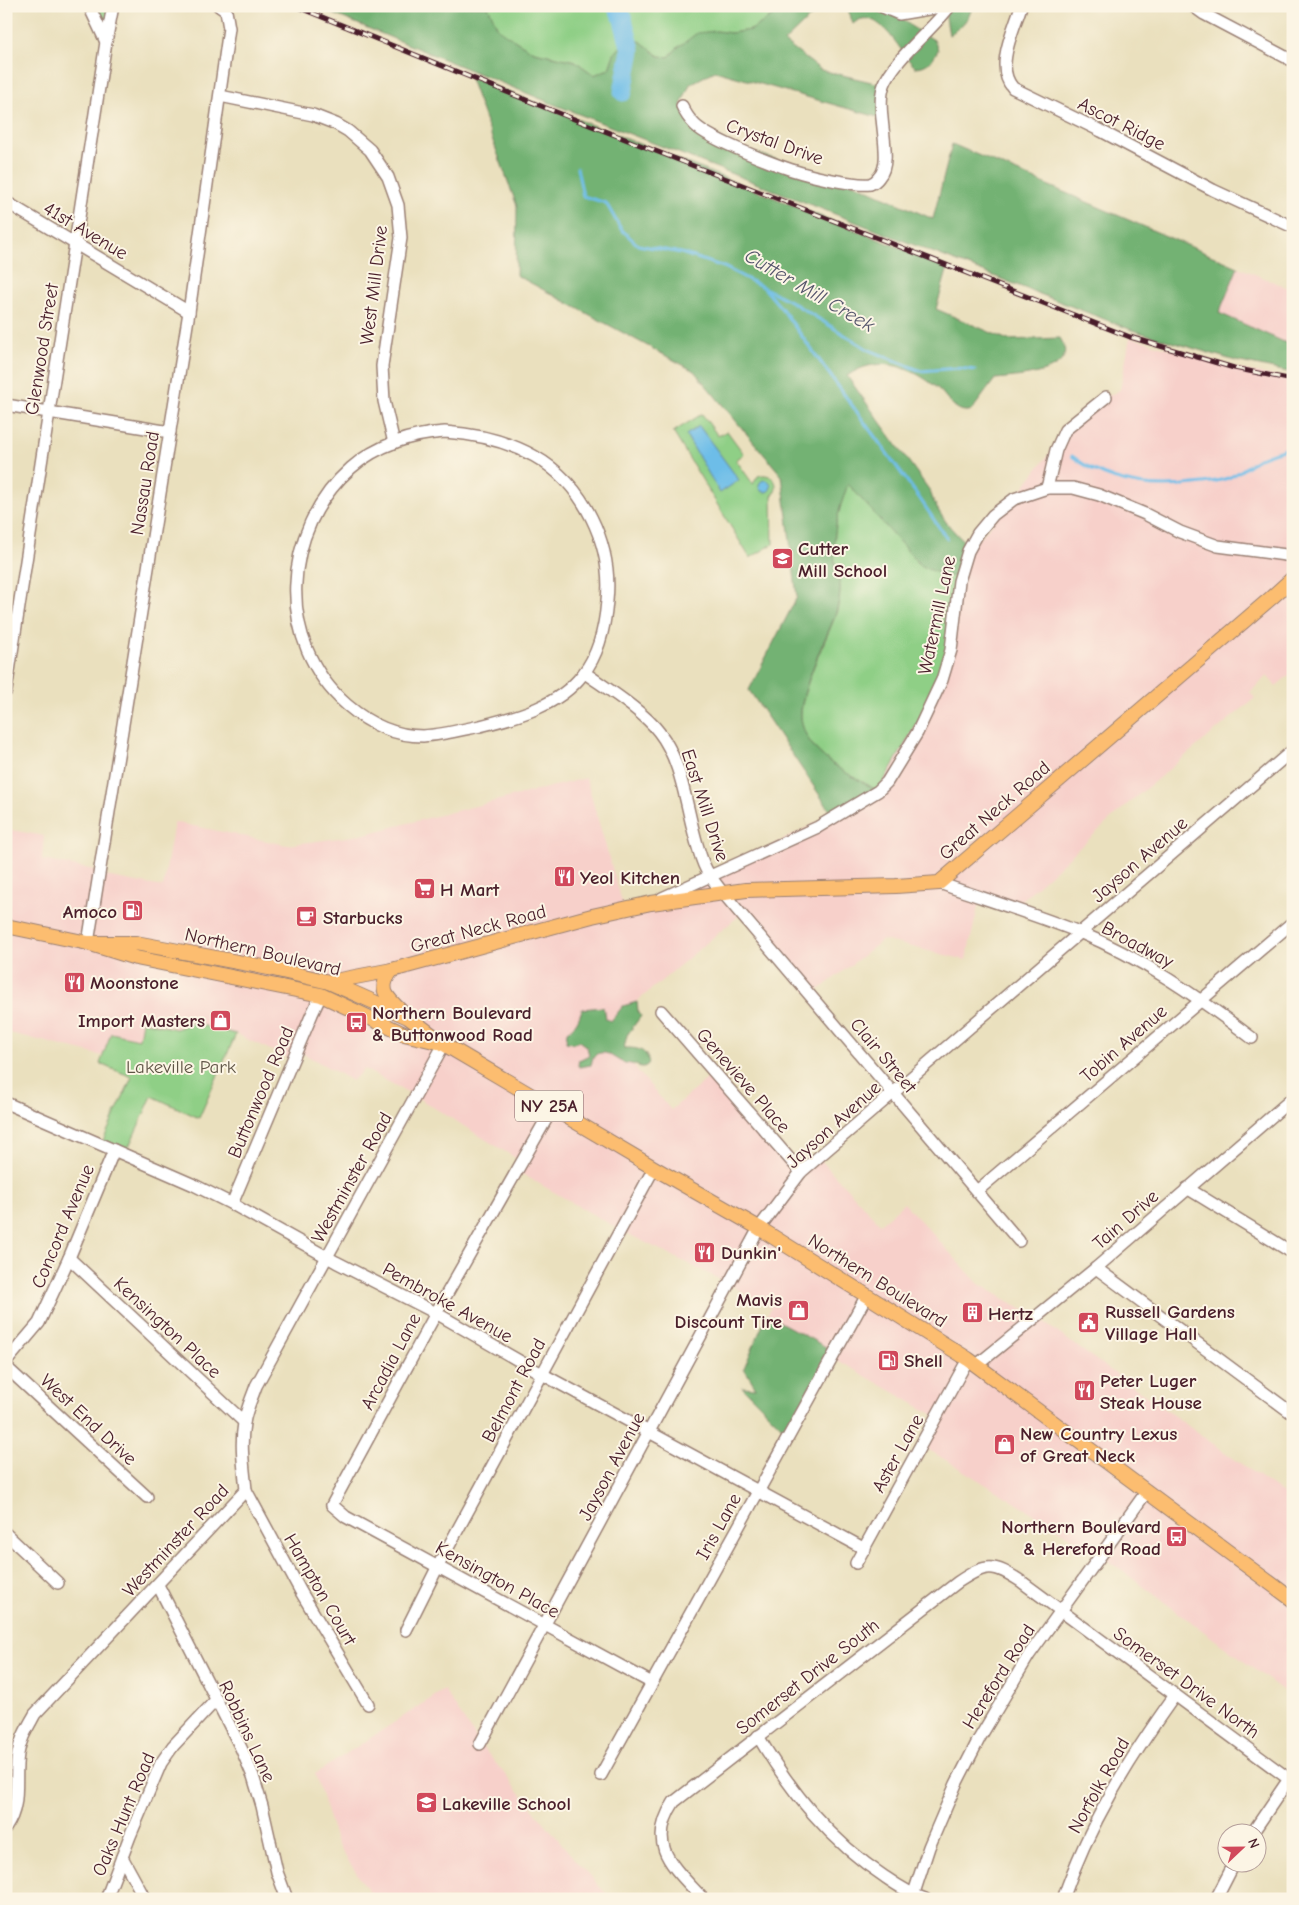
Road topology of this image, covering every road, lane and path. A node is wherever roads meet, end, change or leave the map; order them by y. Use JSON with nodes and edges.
{"nodes":[{"id":1,"x":89,"y":6,"type":"edge"},
{"id":2,"x":113,"y":6,"type":"edge"},
{"id":3,"x":219,"y":6,"type":"edge"},
{"id":4,"x":880,"y":6,"type":"edge"},
{"id":5,"x":946,"y":6,"type":"edge"},
{"id":6,"x":950,"y":6,"type":"edge"},
{"id":7,"x":1021,"y":6,"type":"edge"},
{"id":8,"x":1193,"y":6,"type":"edge"},
{"id":9,"x":106,"y":42,"type":"junction"},
{"id":10,"x":1293,"y":61,"type":"edge"},
{"id":11,"x":220,"y":96,"type":"junction"},
{"id":12,"x":682,"y":106,"type":"dead end"},
{"id":13,"x":6,"y":202,"type":"edge"},
{"id":14,"x":1293,"y":227,"type":"edge"},
{"id":15,"x":76,"y":244,"type":"junction"},
{"id":16,"x":189,"y":312,"type":"junction"},
{"id":17,"x":1106,"y":397,"type":"dead end"},
{"id":18,"x":6,"y":405,"type":"edge"},
{"id":19,"x":49,"y":412,"type":"junction"},
{"id":20,"x":170,"y":432,"type":"junction"},
{"id":21,"x":394,"y":443,"type":"junction"},
{"id":22,"x":1048,"y":488,"type":"junction"},
{"id":23,"x":1293,"y":556,"type":"edge"},
{"id":24,"x":1293,"y":578,"type":"edge"},
{"id":25,"x":585,"y":673,"type":"junction"},
{"id":26,"x":6,"y":691,"type":"edge"},
{"id":27,"x":1293,"y":750,"type":"edge"},
{"id":28,"x":711,"y":877,"type":"junction"},
{"id":29,"x":939,"y":883,"type":"junction"},
{"id":30,"x":723,"y":893,"type":"junction"},
{"id":31,"x":651,"y":903,"type":"junction"},
{"id":32,"x":1293,"y":922,"type":"edge"},
{"id":33,"x":6,"y":926,"type":"edge"},
{"id":34,"x":1080,"y":933,"type":"junction"},
{"id":35,"x":88,"y":943,"type":"junction"},
{"id":36,"x":392,"y":970,"type":"junction"},
{"id":37,"x":329,"y":982,"type":"junction"},
{"id":38,"x":321,"y":995,"type":"junction"},
{"id":39,"x":1201,"y":1000,"type":"junction"},
{"id":40,"x":661,"y":1011,"type":"dead end"},
{"id":41,"x":408,"y":1017,"type":"junction"},
{"id":42,"x":1252,"y":1038,"type":"dead end"},
{"id":43,"x":444,"y":1044,"type":"junction"},
{"id":44,"x":893,"y":1093,"type":"junction"},
{"id":45,"x":1293,"y":1098,"type":"edge"},
{"id":46,"x":6,"y":1103,"type":"edge"},
{"id":47,"x":552,"y":1109,"type":"junction"},
{"id":48,"x":114,"y":1150,"type":"junction"},
{"id":49,"x":654,"y":1168,"type":"junction"},
{"id":50,"x":801,"y":1172,"type":"junction"},
{"id":51,"x":1187,"y":1188,"type":"junction"},
{"id":52,"x":977,"y":1191,"type":"junction"},
{"id":53,"x":232,"y":1204,"type":"junction"},
{"id":54,"x":759,"y":1228,"type":"junction"},
{"id":55,"x":1019,"y":1240,"type":"dead end"},
{"id":56,"x":1293,"y":1252,"type":"edge"},
{"id":57,"x":327,"y":1257,"type":"junction"},
{"id":58,"x":69,"y":1258,"type":"junction"},
{"id":59,"x":1096,"y":1268,"type":"junction"},
{"id":60,"x":867,"y":1295,"type":"junction"},
{"id":61,"x":436,"y":1312,"type":"junction"},
{"id":62,"x":6,"y":1362,"type":"edge"},
{"id":63,"x":973,"y":1362,"type":"junction"},
{"id":64,"x":6,"y":1367,"type":"edge"},
{"id":65,"x":542,"y":1374,"type":"junction"},
{"id":66,"x":1293,"y":1414,"type":"edge"},
{"id":67,"x":244,"y":1422,"type":"junction"},
{"id":68,"x":650,"y":1432,"type":"junction"},
{"id":69,"x":246,"y":1490,"type":"junction"},
{"id":70,"x":758,"y":1490,"type":"junction"},
{"id":71,"x":1147,"y":1491,"type":"junction"},
{"id":72,"x":147,"y":1497,"type":"dead end"},
{"id":73,"x":335,"y":1502,"type":"joint"},
{"id":74,"x":6,"y":1534,"type":"edge"},
{"id":75,"x":864,"y":1549,"type":"junction"},
{"id":76,"x":856,"y":1563,"type":"dead end"},
{"id":77,"x":438,"y":1566,"type":"junction"},
{"id":78,"x":58,"y":1583,"type":"dead end"},
{"id":79,"x":158,"y":1584,"type":"junction"},
{"id":80,"x":1293,"y":1600,"type":"edge"},
{"id":81,"x":1061,"y":1611,"type":"junction"},
{"id":82,"x":545,"y":1624,"type":"junction"},
{"id":83,"x":406,"y":1630,"type":"dead end"},
{"id":84,"x":652,"y":1682,"type":"junction"},
{"id":85,"x":1175,"y":1695,"type":"junction"},
{"id":86,"x":216,"y":1700,"type":"junction"},
{"id":87,"x":368,"y":1704,"type":"dead end"},
{"id":88,"x":758,"y":1736,"type":"junction"},
{"id":89,"x":480,"y":1744,"type":"dead end"},
{"id":90,"x":601,"y":1775,"type":"dead end"},
{"id":91,"x":1291,"y":1780,"type":"edge"},
{"id":92,"x":1260,"y":1822,"type":"edge"},
{"id":93,"x":6,"y":1827,"type":"edge"},
{"id":94,"x":122,"y":1857,"type":"junction"},
{"id":95,"x":1230,"y":1872,"type":"edge"},
{"id":96,"x":912,"y":1897,"type":"edge"},
{"id":97,"x":106,"y":1899,"type":"edge"},
{"id":98,"x":145,"y":1899,"type":"edge"},
{"id":99,"x":287,"y":1899,"type":"edge"},
{"id":100,"x":703,"y":1899,"type":"edge"},
{"id":101,"x":925,"y":1899,"type":"edge"},
{"id":102,"x":1063,"y":1899,"type":"edge"},
{"id":103,"x":1216,"y":1899,"type":"edge"}],
"edges":[{"from":1,"to":9,"type":"street"},
{"from":2,"to":9,"type":"street","name":"Glenwood Street"},
{"from":3,"to":11,"type":"street","name":"Nassau Road"},
{"from":4,"to":5,"type":"street"},
{"from":6,"to":12,"type":"street","name":"Crystal Drive"},
{"from":7,"to":14,"type":"street","name":"Ascot Ridge"},
{"from":8,"to":10,"type":"street"},
{"from":9,"to":15,"type":"street","name":"Glenwood Street"},
{"from":11,"to":16,"type":"street","name":"Nassau Road"},
{"from":11,"to":21,"type":"street","name":"West Mill Drive"},
{"from":13,"to":15,"type":"street","name":"41st Avenue"},
{"from":15,"to":16,"type":"street","name":"41st Avenue"},
{"from":15,"to":19,"type":"street","name":"Glenwood Street"},
{"from":16,"to":20,"type":"street","name":"Nassau Road"},
{"from":17,"to":22,"type":"street"},
{"from":18,"to":19,"type":"street"},
{"from":19,"to":20,"type":"street"},
{"from":19,"to":26,"type":"street","name":"Glenwood Street"},
{"from":20,"to":35,"type":"street","name":"Nassau Road"},
{"from":21,"to":25,"type":"street"},
{"from":21,"to":25,"type":"street"},
{"from":22,"to":23,"type":"street","name":"Watermill Lane"},
{"from":22,"to":28,"type":"street","name":"Watermill Lane"},
{"from":24,"to":29,"type":"main road","name":"Great Neck Road"},
{"from":25,"to":28,"type":"street","name":"East Mill Drive"},
{"from":27,"to":34,"type":"street","name":"Jayson Avenue"},
{"from":28,"to":30,"type":"street","name":"East Mill Drive"},
{"from":28,"to":31,"type":"street","name":"Great Neck Road"},
{"from":29,"to":30,"type":"main road","name":"Great Neck Road"},
{"from":29,"to":34,"type":"street","name":"Broadway"},
{"from":30,"to":31,"type":"main road","name":"Great Neck Road"},
{"from":30,"to":44,"type":"street","name":"Clair Street"},
{"from":31,"to":36,"type":"main road","name":"Great Neck Road"},
{"from":32,"to":39,"type":"street","name":"Tobin Avenue"},
{"from":33,"to":35,"type":"main road","name":"Northern Boulevard","number":"NY 25A"},
{"from":34,"to":39,"type":"street","name":"Broadway"},
{"from":34,"to":44,"type":"street","name":"Jayson Avenue"},
{"from":35,"to":37,"type":"main road","name":"Northern Boulevard","number":"NY 25A"},
{"from":35,"to":38,"type":"main road","name":"Northern Boulevard","number":"NY 25A"},
{"from":36,"to":37,"type":"main road","name":"Great Neck Road"},
{"from":36,"to":41,"type":"main road"},
{"from":37,"to":38,"type":"main road"},
{"from":37,"to":41,"type":"main road","name":"Northern Boulevard","number":"NY 25A"},
{"from":38,"to":43,"type":"main road","name":"Northern Boulevard","number":"NY 25A"},
{"from":38,"to":53,"type":"street","name":"Buttonwood Road"},
{"from":39,"to":42,"type":"street","name":"Broadway"},
{"from":39,"to":52,"type":"street","name":"Tobin Avenue"},
{"from":40,"to":50,"type":"street","name":"Genevieve Place"},
{"from":41,"to":43,"type":"main road","name":"Northern Boulevard","number":"NY 25A"},
{"from":43,"to":47,"type":"main road","name":"Northern Boulevard","number":"NY 25A"},
{"from":43,"to":57,"type":"street","name":"Westminster Road"},
{"from":44,"to":50,"type":"street","name":"Jayson Avenue"},
{"from":44,"to":52,"type":"street","name":"Clair Street"},
{"from":45,"to":51,"type":"street","name":"Tain Drive"},
{"from":46,"to":48,"type":"street","name":"Pembroke Avenue"},
{"from":47,"to":49,"type":"main road","name":"Northern Boulevard","number":"NY 25A"},
{"from":47,"to":61,"type":"street","name":"Arcadia Lane"},
{"from":48,"to":53,"type":"street","name":"Pembroke Avenue"},
{"from":48,"to":58,"type":"street","name":"Concord Avenue"},
{"from":49,"to":54,"type":"main road","name":"Northern Boulevard","number":"NY 25A"},
{"from":49,"to":65,"type":"street","name":"Belmont Road"},
{"from":50,"to":54,"type":"street","name":"Jayson Avenue"},
{"from":51,"to":56,"type":"street"},
{"from":51,"to":59,"type":"street","name":"Tain Drive"},
{"from":52,"to":55,"type":"street","name":"Clair Street"},
{"from":53,"to":57,"type":"street","name":"Pembroke Avenue"},
{"from":54,"to":60,"type":"main road","name":"Northern Boulevard","number":"NY 25A"},
{"from":54,"to":68,"type":"street","name":"Jayson Avenue"},
{"from":57,"to":61,"type":"street","name":"Pembroke Avenue"},
{"from":57,"to":67,"type":"street","name":"Westminster Road"},
{"from":58,"to":62,"type":"street","name":"Concord Avenue"},
{"from":58,"to":67,"type":"street","name":"Kensington Place"},
{"from":59,"to":63,"type":"street","name":"Tain Drive"},
{"from":59,"to":66,"type":"street"},
{"from":60,"to":63,"type":"main road","name":"Northern Boulevard","number":"NY 25A"},
{"from":60,"to":70,"type":"street","name":"Iris Lane"},
{"from":61,"to":65,"type":"street","name":"Pembroke Avenue"},
{"from":61,"to":73,"type":"street","name":"Arcadia Lane"},
{"from":63,"to":71,"type":"main road","name":"Northern Boulevard","number":"NY 25A"},
{"from":63,"to":75,"type":"street","name":"Aster Lane"},
{"from":64,"to":72,"type":"street","name":"West End Drive"},
{"from":65,"to":68,"type":"street","name":"Pembroke Avenue"},
{"from":65,"to":77,"type":"street","name":"Belmont Road"},
{"from":67,"to":69,"type":"street","name":"Westminster Road"},
{"from":68,"to":70,"type":"street","name":"Pembroke Avenue"},
{"from":68,"to":82,"type":"street","name":"Jayson Avenue"},
{"from":69,"to":79,"type":"street","name":"Westminster Road"},
{"from":69,"to":87,"type":"street","name":"Hampton Court"},
{"from":70,"to":75,"type":"street","name":"Pembroke Avenue"},
{"from":70,"to":84,"type":"street","name":"Iris Lane"},
{"from":71,"to":80,"type":"main road","name":"Northern Boulevard","number":"NY 25A"},
{"from":71,"to":81,"type":"street","name":"Hereford Road"},
{"from":73,"to":77,"type":"street","name":"Kensington Place"},
{"from":74,"to":78,"type":"street"},
{"from":75,"to":76,"type":"street","name":"Aster Lane"},
{"from":77,"to":82,"type":"street","name":"Kensington Place"},
{"from":77,"to":83,"type":"street","name":"Belmont Road"},
{"from":79,"to":86,"type":"street","name":"Robbins Lane"},
{"from":79,"to":93,"type":"street","name":"Westminster Road"},
{"from":81,"to":85,"type":"street","name":"Somerset Drive North"},
{"from":81,"to":88,"type":"street","name":"Somerset Drive South"},
{"from":81,"to":96,"type":"street","name":"Hereford Road"},
{"from":82,"to":84,"type":"street","name":"Kensington Place"},
{"from":82,"to":89,"type":"street","name":"Jayson Avenue"},
{"from":84,"to":90,"type":"street","name":"Iris Lane"},
{"from":85,"to":91,"type":"street","name":"Somerset Drive North"},
{"from":85,"to":102,"type":"street","name":"Norfolk Road"},
{"from":86,"to":94,"type":"street","name":"Oaks Hunt Road"},
{"from":86,"to":99,"type":"street","name":"Robbins Lane"},
{"from":88,"to":96,"type":"street"},
{"from":88,"to":100,"type":"street","name":"Somerset Drive South"},
{"from":91,"to":92,"type":"street"},
{"from":94,"to":97,"type":"street","name":"Oaks Hunt Road"},
{"from":94,"to":98,"type":"street"},
{"from":95,"to":103,"type":"street"},
{"from":96,"to":101,"type":"street"}]}
